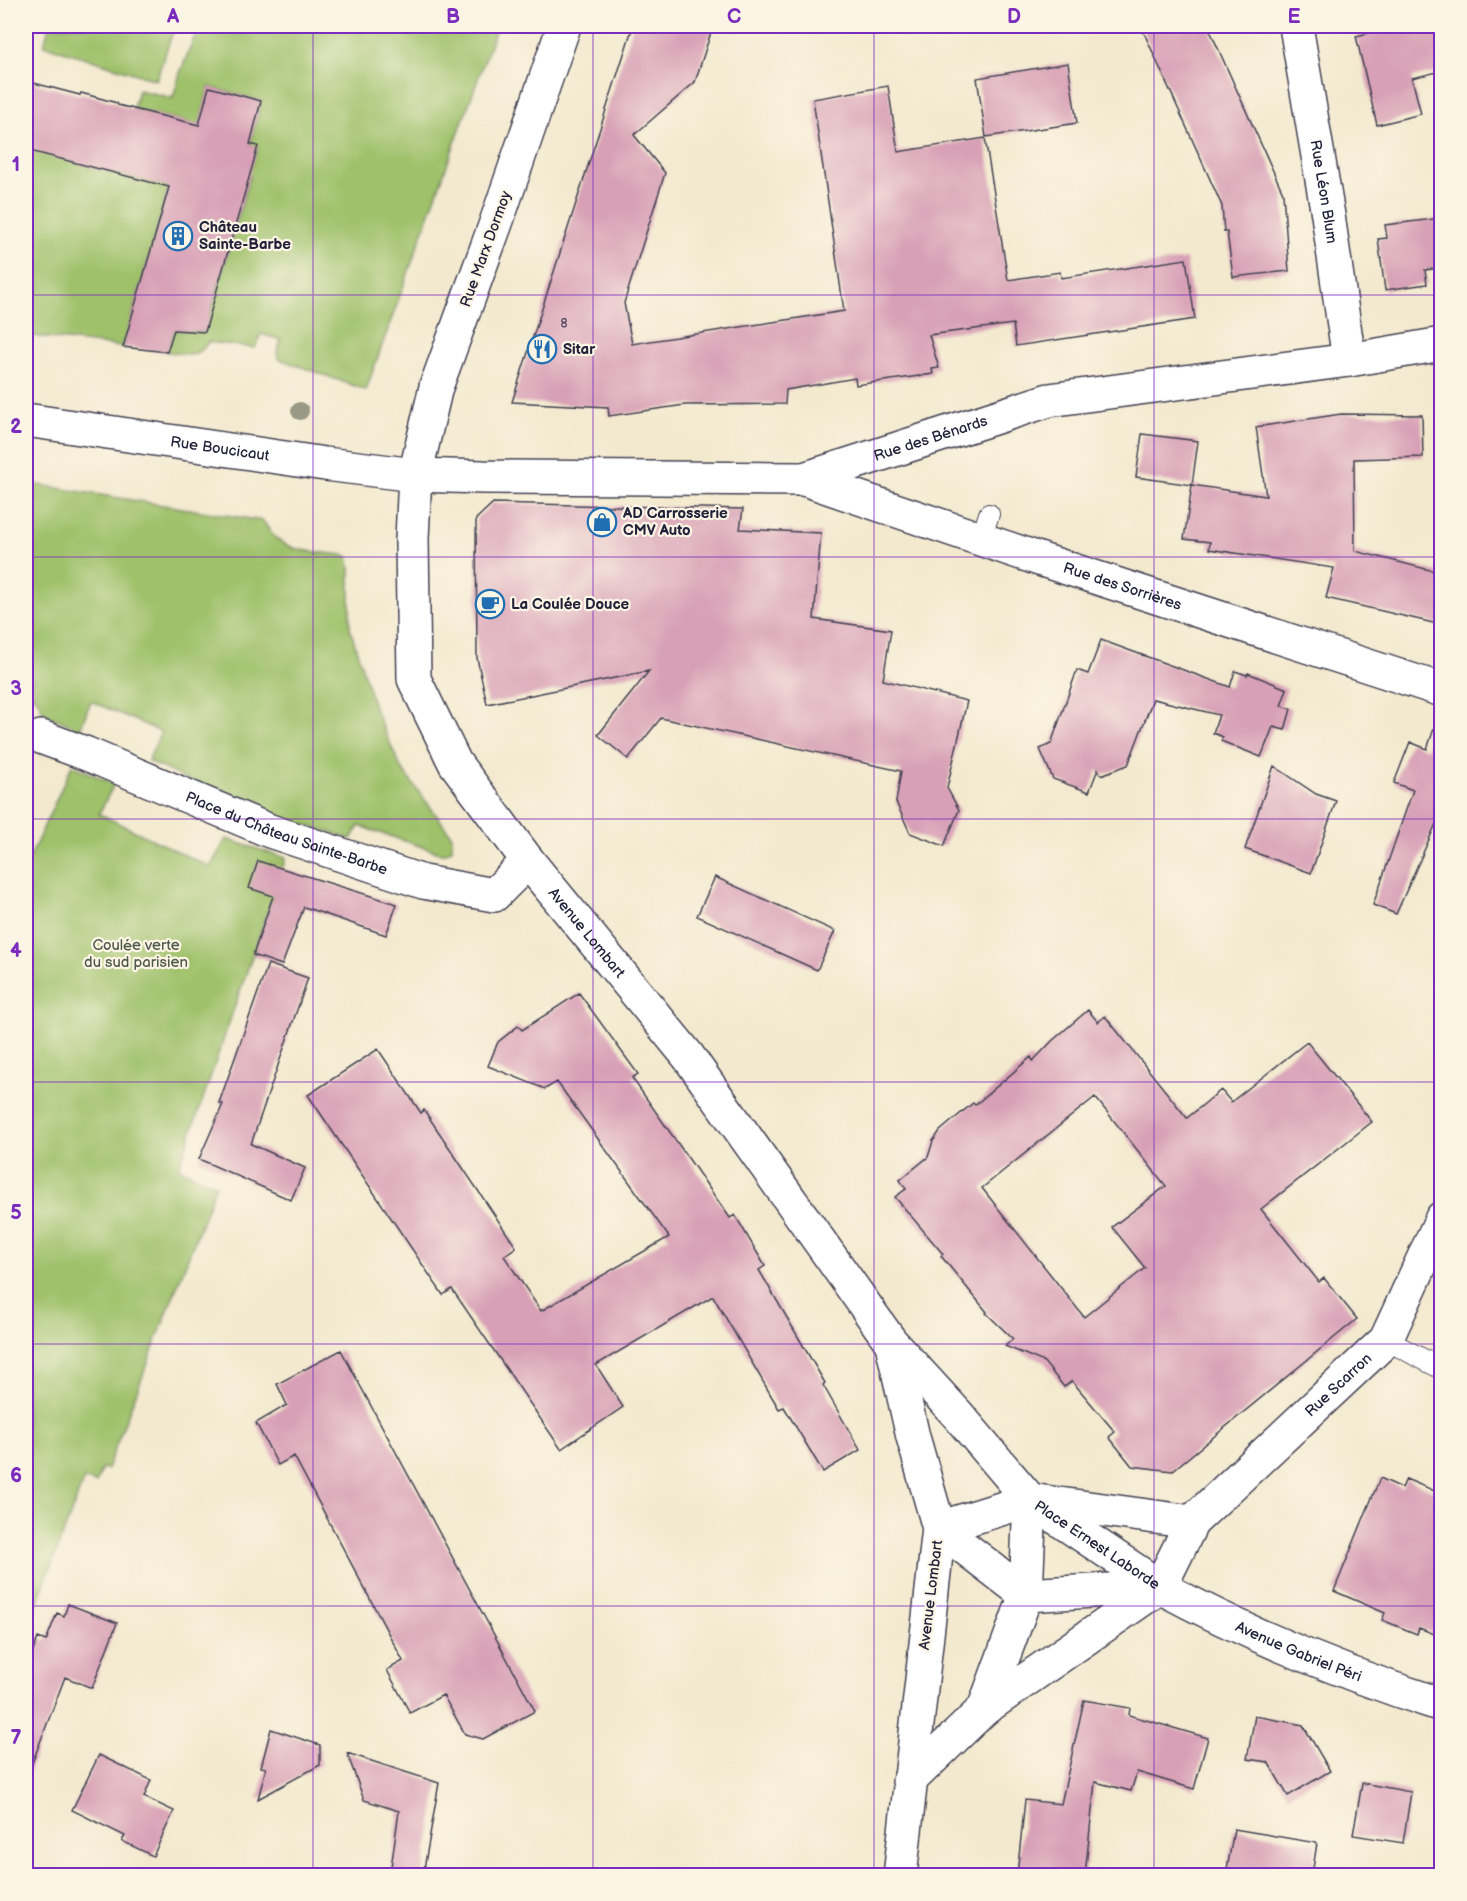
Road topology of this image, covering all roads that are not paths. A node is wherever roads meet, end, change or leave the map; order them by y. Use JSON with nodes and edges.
{"nodes":[{"id":1,"x":564,"y":26,"type":"edge"},
{"id":2,"x":1296,"y":26,"type":"edge"},
{"id":3,"x":1442,"y":344,"type":"edge"},
{"id":4,"x":1349,"y":360,"type":"junction"},
{"id":5,"x":26,"y":420,"type":"edge"},
{"id":6,"x":415,"y":475,"type":"junction"},
{"id":7,"x":804,"y":479,"type":"junction"},
{"id":8,"x":1442,"y":690,"type":"edge"},
{"id":9,"x":41,"y":737,"type":"dead end"},
{"id":10,"x":528,"y":861,"type":"junction"},
{"id":11,"x":1442,"y":1218,"type":"edge"},
{"id":12,"x":1386,"y":1340,"type":"junction"},
{"id":13,"x":891,"y":1342,"type":"junction"},
{"id":14,"x":1442,"y":1369,"type":"edge"},
{"id":15,"x":1030,"y":1500,"type":"junction"},
{"id":16,"x":1192,"y":1522,"type":"junction"},
{"id":17,"x":939,"y":1528,"type":"junction"},
{"id":18,"x":1160,"y":1587,"type":"junction"},
{"id":19,"x":1026,"y":1594,"type":"junction"},
{"id":20,"x":1442,"y":1706,"type":"edge"},
{"id":21,"x":984,"y":1709,"type":"junction"},
{"id":22,"x":909,"y":1781,"type":"junction"},
{"id":23,"x":900,"y":1875,"type":"edge"}],
"edges":[{"from":1,"to":6,"type":"street","name":"Rue Marx Dormoy"},
{"from":2,"to":4,"type":"street","name":"Rue Léon Blum"},
{"from":3,"to":4,"type":"street","name":"Rue des Bénards"},
{"from":4,"to":7,"type":"street","name":"Rue des Bénards"},
{"from":5,"to":6,"type":"street","name":"Rue Boucicaut"},
{"from":6,"to":7,"type":"street","name":"Rue des Bénards"},
{"from":6,"to":10,"type":"street","name":"Avenue Lombart"},
{"from":7,"to":8,"type":"street","name":"Rue des Sorrières"},
{"from":9,"to":10,"type":"street","name":"Place du Château Sainte-Barbe"},
{"from":10,"to":13,"type":"street","name":"Avenue Lombart"},
{"from":11,"to":12,"type":"street","name":"Rue Scarron"},
{"from":12,"to":14,"type":"lane"},
{"from":12,"to":16,"type":"street","name":"Rue Scarron"},
{"from":13,"to":15,"type":"street","name":"Avenue Lombart"},
{"from":13,"to":17,"type":"street","name":"Avenue Lombart"},
{"from":15,"to":16,"type":"street"},
{"from":15,"to":17,"type":"street","name":"Place Ernest Laborde"},
{"from":15,"to":18,"type":"street","name":"Place Ernest Laborde"},
{"from":15,"to":19,"type":"street"},
{"from":16,"to":18,"type":"street","name":"Rue Scarron"},
{"from":17,"to":19,"type":"street"},
{"from":17,"to":22,"type":"street","name":"Avenue Lombart"},
{"from":18,"to":19,"type":"street","name":"Place Ernest Laborde"},
{"from":18,"to":20,"type":"street","name":"Avenue Gabriel Péri"},
{"from":18,"to":21,"type":"street"},
{"from":19,"to":21,"type":"street"},
{"from":21,"to":22,"type":"street"},
{"from":22,"to":23,"type":"street","name":"Avenue Lombart"}]}
